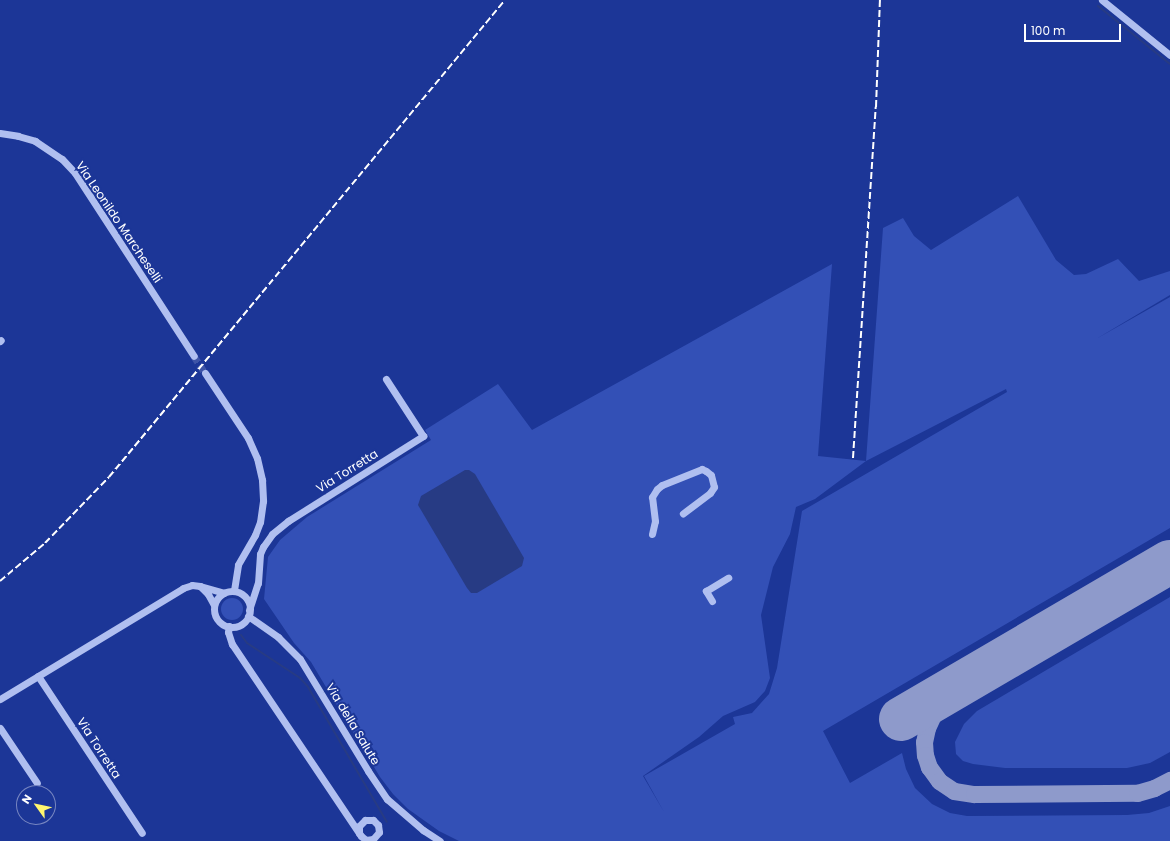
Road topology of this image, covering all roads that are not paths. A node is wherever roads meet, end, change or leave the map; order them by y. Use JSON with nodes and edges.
{"nodes":[{"id":1,"x":1102,"y":0,"type":"edge"},
{"id":2,"x":1170,"y":55,"type":"edge"},
{"id":3,"x":0,"y":134,"type":"edge"},
{"id":4,"x":194,"y":356,"type":"tunnel mouth"},
{"id":5,"x":205,"y":373,"type":"tunnel mouth"},
{"id":6,"x":386,"y":379,"type":"dead end"},
{"id":7,"x":683,"y":513,"type":"dead end"},
{"id":8,"x":652,"y":534,"type":"dead end"},
{"id":9,"x":728,"y":578,"type":"dead end"},
{"id":10,"x":258,"y":583,"type":"junction"},
{"id":11,"x":200,"y":586,"type":"junction"},
{"id":12,"x":234,"y":591,"type":"junction"},
{"id":13,"x":224,"y":593,"type":"junction"},
{"id":14,"x":241,"y":594,"type":"junction"},
{"id":15,"x":712,"y":601,"type":"dead end"},
{"id":16,"x":214,"y":605,"type":"junction"},
{"id":17,"x":249,"y":613,"type":"junction"},
{"id":18,"x":229,"y":626,"type":"junction"},
{"id":19,"x":38,"y":676,"type":"junction"},
{"id":20,"x":0,"y":699,"type":"edge"},
{"id":21,"x":0,"y":728,"type":"edge"},
{"id":22,"x":37,"y":783,"type":"dead end"},
{"id":23,"x":349,"y":819,"type":"junction"},
{"id":24,"x":362,"y":822,"type":"junction"},
{"id":25,"x":142,"y":833,"type":"dead end"},
{"id":26,"x":359,"y":833,"type":"junction"},
{"id":27,"x":440,"y":841,"type":"edge"}],
"edges":[{"from":1,"to":2,"type":"street"},
{"from":3,"to":4,"type":"street","name":"Via Leonildo Marcheselli"},
{"from":5,"to":12,"type":"street"},
{"from":6,"to":10,"type":"street","name":"Via Torretta"},
{"from":7,"to":8,"type":"street"},
{"from":9,"to":15,"type":"street"},
{"from":10,"to":14,"type":"street"},
{"from":10,"to":17,"type":"street","name":"Via Torretta"},
{"from":11,"to":13,"type":"street"},
{"from":11,"to":16,"type":"street"},
{"from":11,"to":19,"type":"street"},
{"from":12,"to":13,"type":"street"},
{"from":12,"to":14,"type":"street"},
{"from":13,"to":16,"type":"street"},
{"from":14,"to":17,"type":"street","name":"Via della Salute"},
{"from":16,"to":18,"type":"street"},
{"from":17,"to":18,"type":"street"},
{"from":17,"to":27,"type":"street","name":"Via della Salute"},
{"from":18,"to":23,"type":"street"},
{"from":19,"to":20,"type":"street"},
{"from":19,"to":25,"type":"street","name":"Via Torretta"},
{"from":21,"to":22,"type":"street"},
{"from":23,"to":24,"type":"street"},
{"from":23,"to":26,"type":"street"},
{"from":24,"to":26,"type":"street"},
{"from":24,"to":26,"type":"street"}]}
